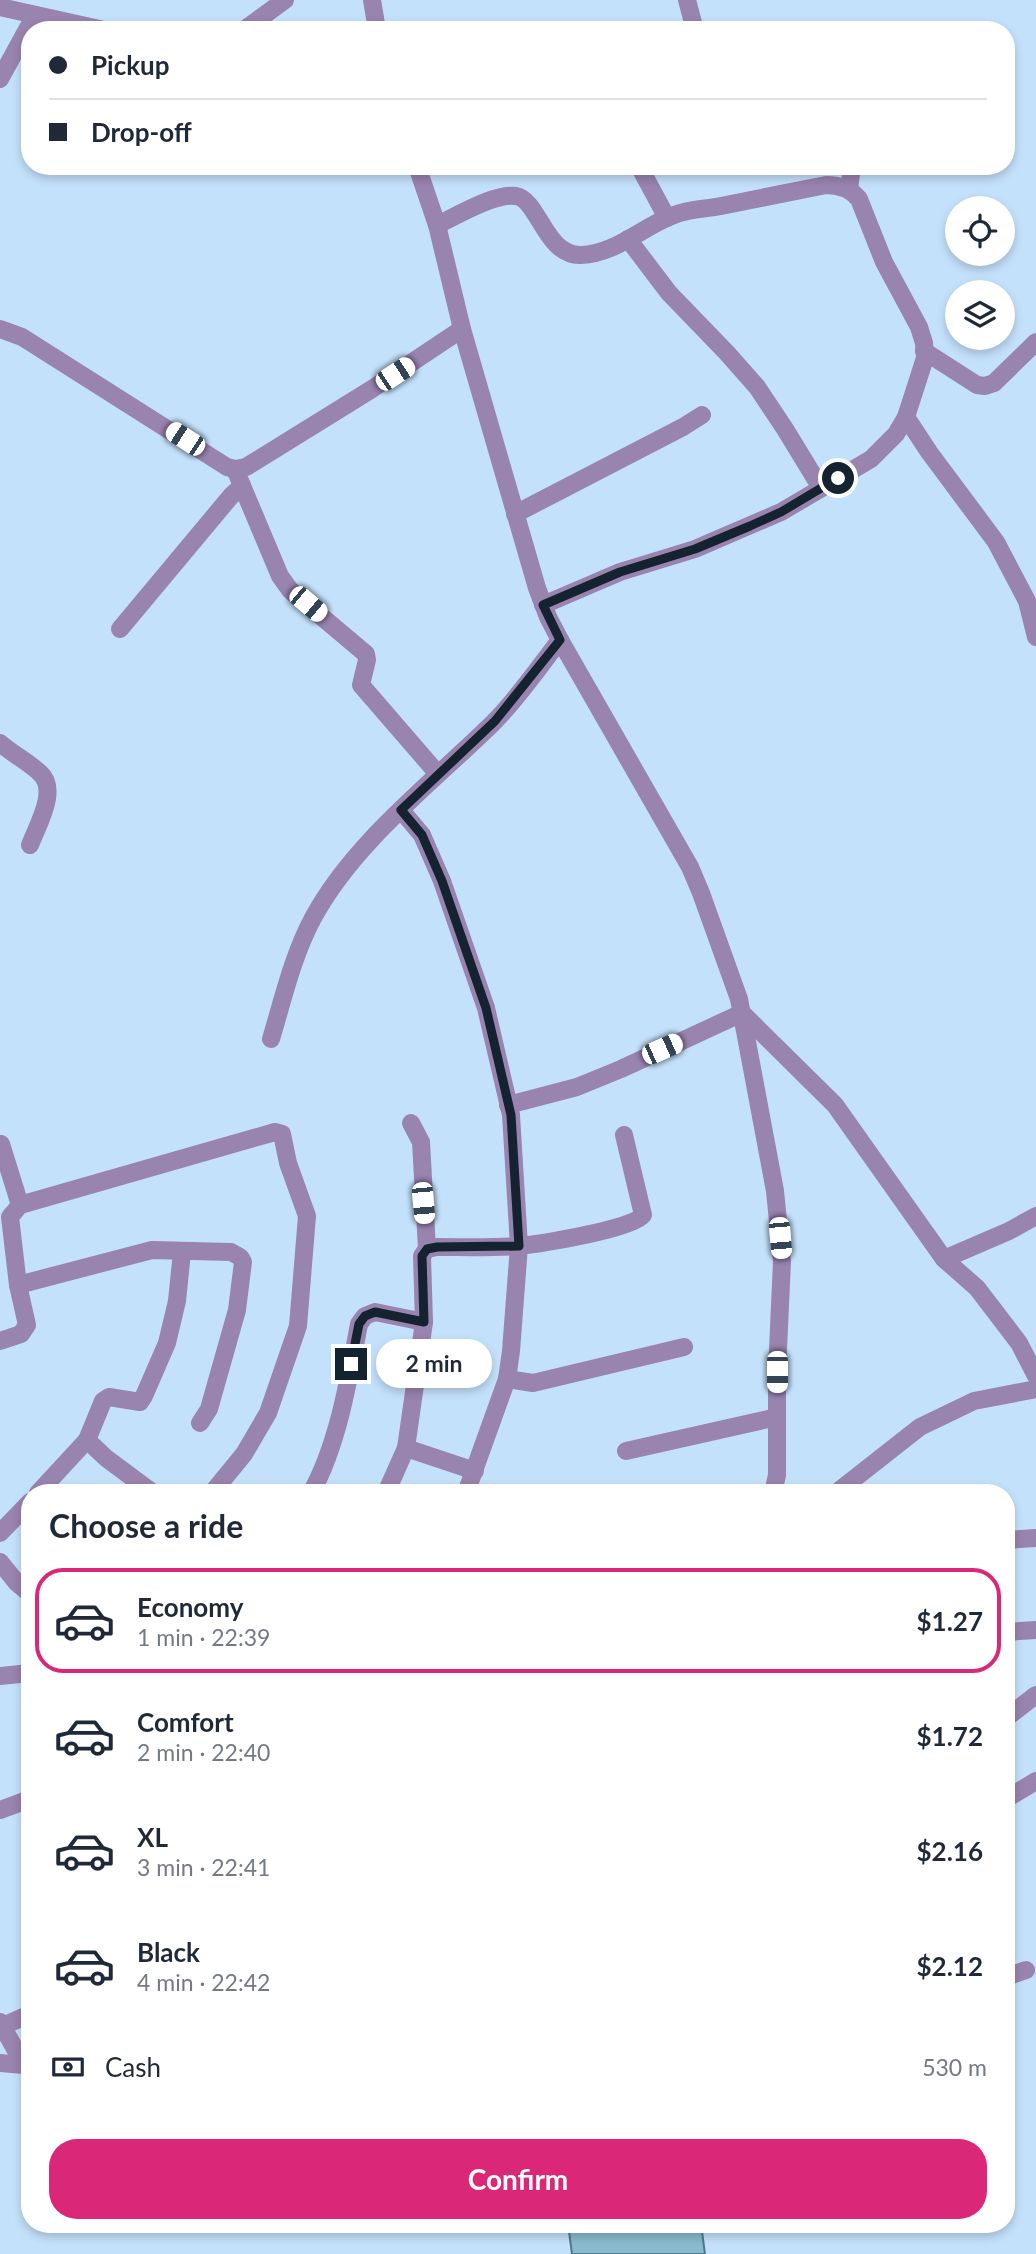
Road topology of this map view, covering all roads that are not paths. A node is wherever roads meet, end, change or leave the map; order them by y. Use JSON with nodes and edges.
{"nodes":[{"id":1,"x":285,"y":0,"type":"edge"},
{"id":2,"x":372,"y":0,"type":"edge"},
{"id":3,"x":687,"y":0,"type":"edge"},
{"id":4,"x":0,"y":7,"type":"edge"},
{"id":5,"x":35,"y":15,"type":"junction"},
{"id":6,"x":32,"y":21,"type":"edge"},
{"id":7,"x":63,"y":21,"type":"edge"},
{"id":8,"x":256,"y":21,"type":"edge"},
{"id":9,"x":376,"y":21,"type":"edge"},
{"id":10,"x":693,"y":21,"type":"edge"},
{"id":11,"x":21,"y":41,"type":"edge"},
{"id":12,"x":0,"y":79,"type":"edge"},
{"id":13,"x":420,"y":175,"type":"edge"},
{"id":14,"x":644,"y":175,"type":"edge"},
{"id":15,"x":851,"y":175,"type":"edge"},
{"id":16,"x":849,"y":190,"type":"junction"},
{"id":17,"x":667,"y":218,"type":"junction"},
{"id":18,"x":437,"y":226,"type":"junction"},
{"id":19,"x":628,"y":239,"type":"junction"},
{"id":20,"x":0,"y":329,"type":"edge"},
{"id":21,"x":462,"y":329,"type":"junction"},
{"id":22,"x":1036,"y":342,"type":"edge"},
{"id":23,"x":925,"y":351,"type":"junction"},
{"id":24,"x":702,"y":415,"type":"dead end"},
{"id":25,"x":906,"y":417,"type":"junction"},
{"id":26,"x":235,"y":469,"type":"junction"},
{"id":27,"x":242,"y":486,"type":"junction"},
{"id":28,"x":821,"y":488,"type":"junction"},
{"id":29,"x":515,"y":514,"type":"junction"},
{"id":30,"x":543,"y":605,"type":"junction"},
{"id":31,"x":120,"y":629,"type":"dead end"},
{"id":32,"x":1036,"y":637,"type":"edge"},
{"id":33,"x":560,"y":640,"type":"junction"},
{"id":34,"x":0,"y":743,"type":"edge"},
{"id":35,"x":438,"y":774,"type":"junction"},
{"id":36,"x":401,"y":810,"type":"junction"},
{"id":37,"x":30,"y":845,"type":"dead end"},
{"id":38,"x":742,"y":1013,"type":"junction"},
{"id":39,"x":271,"y":1039,"type":"dead end"},
{"id":40,"x":508,"y":1105,"type":"junction"},
{"id":41,"x":411,"y":1123,"type":"dead end"},
{"id":42,"x":624,"y":1135,"type":"dead end"},
{"id":43,"x":1,"y":1144,"type":"edge"},
{"id":44,"x":20,"y":1206,"type":"junction"},
{"id":45,"x":1036,"y":1216,"type":"edge"},
{"id":46,"x":519,"y":1246,"type":"junction"},
{"id":47,"x":427,"y":1249,"type":"junction"},
{"id":48,"x":182,"y":1252,"type":"junction"},
{"id":49,"x":944,"y":1259,"type":"junction"},
{"id":50,"x":18,"y":1285,"type":"junction"},
{"id":51,"x":424,"y":1322,"type":"junction"},
{"id":52,"x":0,"y":1341,"type":"edge"},
{"id":53,"x":684,"y":1347,"type":"dead end"},
{"id":54,"x":1036,"y":1376,"type":"edge"},
{"id":55,"x":507,"y":1379,"type":"junction"},
{"id":56,"x":1036,"y":1389,"type":"edge"},
{"id":57,"x":777,"y":1417,"type":"junction"},
{"id":58,"x":200,"y":1423,"type":"dead end"},
{"id":59,"x":87,"y":1440,"type":"junction"},
{"id":60,"x":406,"y":1448,"type":"junction"},
{"id":61,"x":626,"y":1451,"type":"dead end"},
{"id":62,"x":475,"y":1471,"type":"junction"},
{"id":63,"x":46,"y":1484,"type":"edge"},
{"id":64,"x":141,"y":1484,"type":"edge"},
{"id":65,"x":219,"y":1484,"type":"edge"},
{"id":66,"x":316,"y":1484,"type":"edge"},
{"id":67,"x":390,"y":1484,"type":"edge"},
{"id":68,"x":470,"y":1484,"type":"edge"},
{"id":69,"x":776,"y":1484,"type":"edge"},
{"id":70,"x":847,"y":1484,"type":"edge"},
{"id":71,"x":21,"y":1511,"type":"edge"},
{"id":72,"x":0,"y":1533,"type":"edge"},
{"id":73,"x":1036,"y":1538,"type":"edge"},
{"id":74,"x":1015,"y":1540,"type":"edge"},
{"id":75,"x":0,"y":1562,"type":"edge"},
{"id":76,"x":21,"y":1587,"type":"edge"},
{"id":77,"x":1036,"y":1630,"type":"edge"},
{"id":78,"x":1015,"y":1631,"type":"edge"},
{"id":79,"x":21,"y":1674,"type":"edge"},
{"id":80,"x":0,"y":1676,"type":"edge"},
{"id":81,"x":1036,"y":1695,"type":"edge"},
{"id":82,"x":1015,"y":1711,"type":"edge"},
{"id":83,"x":1036,"y":1781,"type":"edge"},
{"id":84,"x":1015,"y":1794,"type":"edge"},
{"id":85,"x":21,"y":1802,"type":"edge"},
{"id":86,"x":0,"y":1810,"type":"edge"},
{"id":87,"x":1026,"y":1970,"type":"dead end"},
{"id":88,"x":1015,"y":1973,"type":"edge"},
{"id":89,"x":21,"y":2017,"type":"edge"},
{"id":90,"x":1,"y":2024,"type":"edge"},
{"id":91,"x":21,"y":2057,"type":"edge"},
{"id":92,"x":0,"y":2063,"type":"edge"},
{"id":93,"x":21,"y":2066,"type":"edge"}],
"edges":[{"from":1,"to":8,"type":"street"},
{"from":2,"to":9,"type":"street"},
{"from":3,"to":10,"type":"street"},
{"from":4,"to":5,"type":"street"},
{"from":5,"to":6,"type":"street"},
{"from":5,"to":7,"type":"street"},
{"from":11,"to":12,"type":"street"},
{"from":13,"to":18,"type":"street"},
{"from":14,"to":17,"type":"street"},
{"from":15,"to":16,"type":"street"},
{"from":16,"to":17,"type":"street"},
{"from":16,"to":23,"type":"street"},
{"from":17,"to":19,"type":"street"},
{"from":18,"to":19,"type":"street"},
{"from":18,"to":21,"type":"street"},
{"from":19,"to":28,"type":"street"},
{"from":20,"to":26,"type":"street"},
{"from":21,"to":26,"type":"street"},
{"from":21,"to":29,"type":"street"},
{"from":22,"to":23,"type":"street"},
{"from":23,"to":25,"type":"street"},
{"from":24,"to":29,"type":"street"},
{"from":25,"to":28,"type":"street"},
{"from":25,"to":32,"type":"street"},
{"from":26,"to":27,"type":"street"},
{"from":27,"to":31,"type":"street"},
{"from":27,"to":35,"type":"street"},
{"from":28,"to":30,"type":"street"},
{"from":29,"to":30,"type":"street"},
{"from":30,"to":33,"type":"street"},
{"from":33,"to":35,"type":"street"},
{"from":33,"to":38,"type":"street"},
{"from":34,"to":37,"type":"street"},
{"from":35,"to":36,"type":"street"},
{"from":36,"to":39,"type":"street"},
{"from":36,"to":40,"type":"street"},
{"from":38,"to":40,"type":"street"},
{"from":38,"to":49,"type":"street"},
{"from":38,"to":57,"type":"street"},
{"from":40,"to":46,"type":"street"},
{"from":41,"to":47,"type":"street"},
{"from":42,"to":46,"type":"street"},
{"from":43,"to":44,"type":"street"},
{"from":44,"to":50,"type":"street"},
{"from":44,"to":65,"type":"street"},
{"from":45,"to":49,"type":"street"},
{"from":46,"to":47,"type":"street"},
{"from":46,"to":55,"type":"street"},
{"from":47,"to":51,"type":"street"},
{"from":48,"to":50,"type":"street"},
{"from":48,"to":58,"type":"street"},
{"from":48,"to":59,"type":"street"},
{"from":49,"to":54,"type":"street"},
{"from":50,"to":52,"type":"street"},
{"from":51,"to":60,"type":"street"},
{"from":51,"to":66,"type":"street"},
{"from":53,"to":55,"type":"street"},
{"from":55,"to":62,"type":"street"},
{"from":56,"to":70,"type":"street"},
{"from":57,"to":61,"type":"street"},
{"from":57,"to":69,"type":"street"},
{"from":59,"to":63,"type":"street"},
{"from":59,"to":64,"type":"street"},
{"from":60,"to":62,"type":"street"},
{"from":60,"to":67,"type":"street"},
{"from":62,"to":68,"type":"street"},
{"from":71,"to":72,"type":"street"},
{"from":73,"to":74,"type":"street"},
{"from":75,"to":76,"type":"street"},
{"from":77,"to":78,"type":"street"},
{"from":79,"to":80,"type":"street"},
{"from":81,"to":82,"type":"street"},
{"from":83,"to":84,"type":"street"},
{"from":85,"to":86,"type":"street"},
{"from":87,"to":88,"type":"street"},
{"from":89,"to":90,"type":"street"},
{"from":90,"to":91,"type":"street"},
{"from":92,"to":93,"type":"street"}]}
